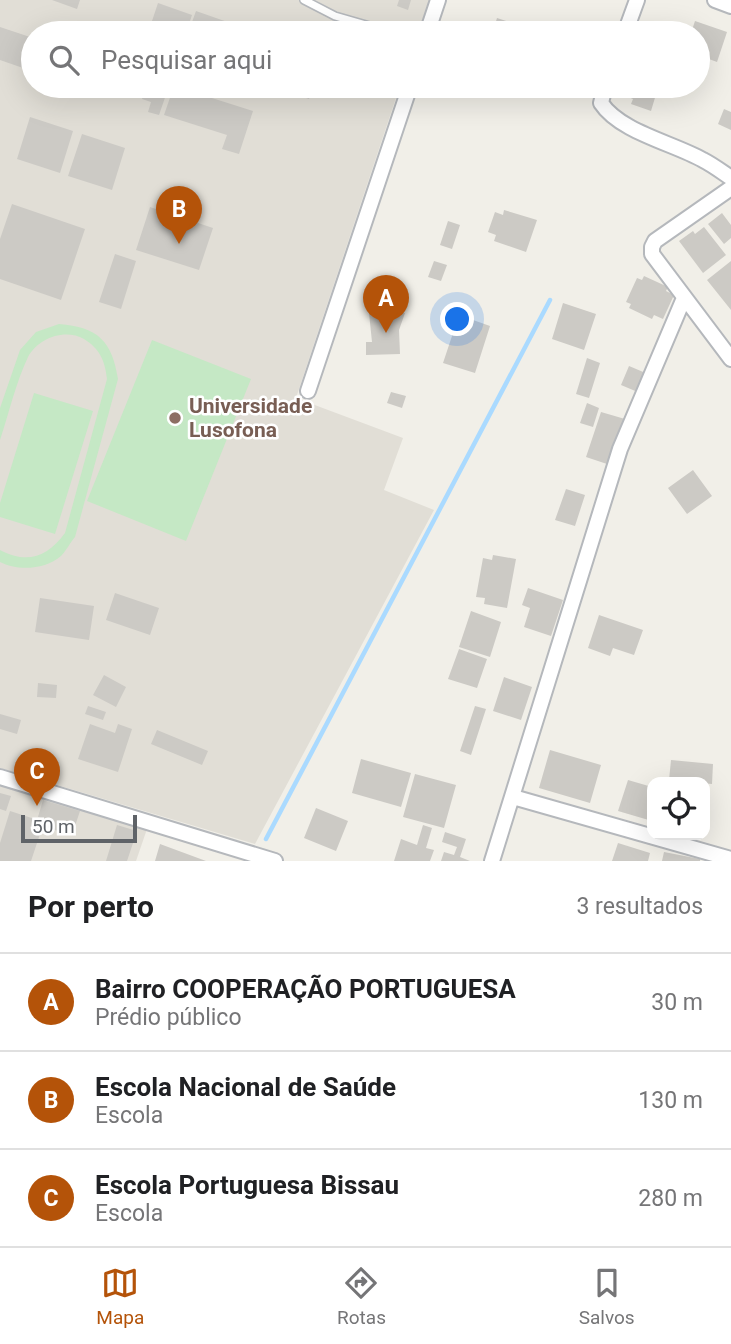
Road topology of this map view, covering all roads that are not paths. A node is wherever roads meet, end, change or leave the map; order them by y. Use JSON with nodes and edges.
{"nodes":[{"id":1,"x":304,"y":0,"type":"edge"},
{"id":2,"x":438,"y":0,"type":"edge"},
{"id":3,"x":637,"y":0,"type":"edge"},
{"id":4,"x":715,"y":0,"type":"edge"},
{"id":5,"x":731,"y":6,"type":"edge"},
{"id":6,"x":352,"y":21,"type":"edge"},
{"id":7,"x":431,"y":21,"type":"edge"},
{"id":8,"x":629,"y":21,"type":"edge"},
{"id":9,"x":406,"y":98,"type":"edge"},
{"id":10,"x":601,"y":98,"type":"edge"},
{"id":11,"x":731,"y":178,"type":"edge"},
{"id":12,"x":731,"y":188,"type":"edge"},
{"id":13,"x":684,"y":298,"type":"junction"},
{"id":14,"x":731,"y":359,"type":"edge"},
{"id":15,"x":308,"y":391,"type":"dead end"},
{"id":16,"x":0,"y":777,"type":"edge"},
{"id":17,"x":513,"y":797,"type":"junction"},
{"id":18,"x":230,"y":854,"type":"edge"},
{"id":19,"x":731,"y":859,"type":"edge"},
{"id":20,"x":275,"y":861,"type":"edge"},
{"id":21,"x":492,"y":861,"type":"edge"}],
"edges":[{"from":1,"to":6,"type":"lane"},
{"from":2,"to":7,"type":"street"},
{"from":3,"to":8,"type":"street"},
{"from":4,"to":5,"type":"street"},
{"from":9,"to":15,"type":"street"},
{"from":10,"to":11,"type":"street"},
{"from":12,"to":13,"type":"street"},
{"from":13,"to":14,"type":"street"},
{"from":13,"to":17,"type":"street"},
{"from":16,"to":18,"type":"street"},
{"from":17,"to":19,"type":"street"},
{"from":17,"to":21,"type":"street"},
{"from":18,"to":20,"type":"street"}]}
